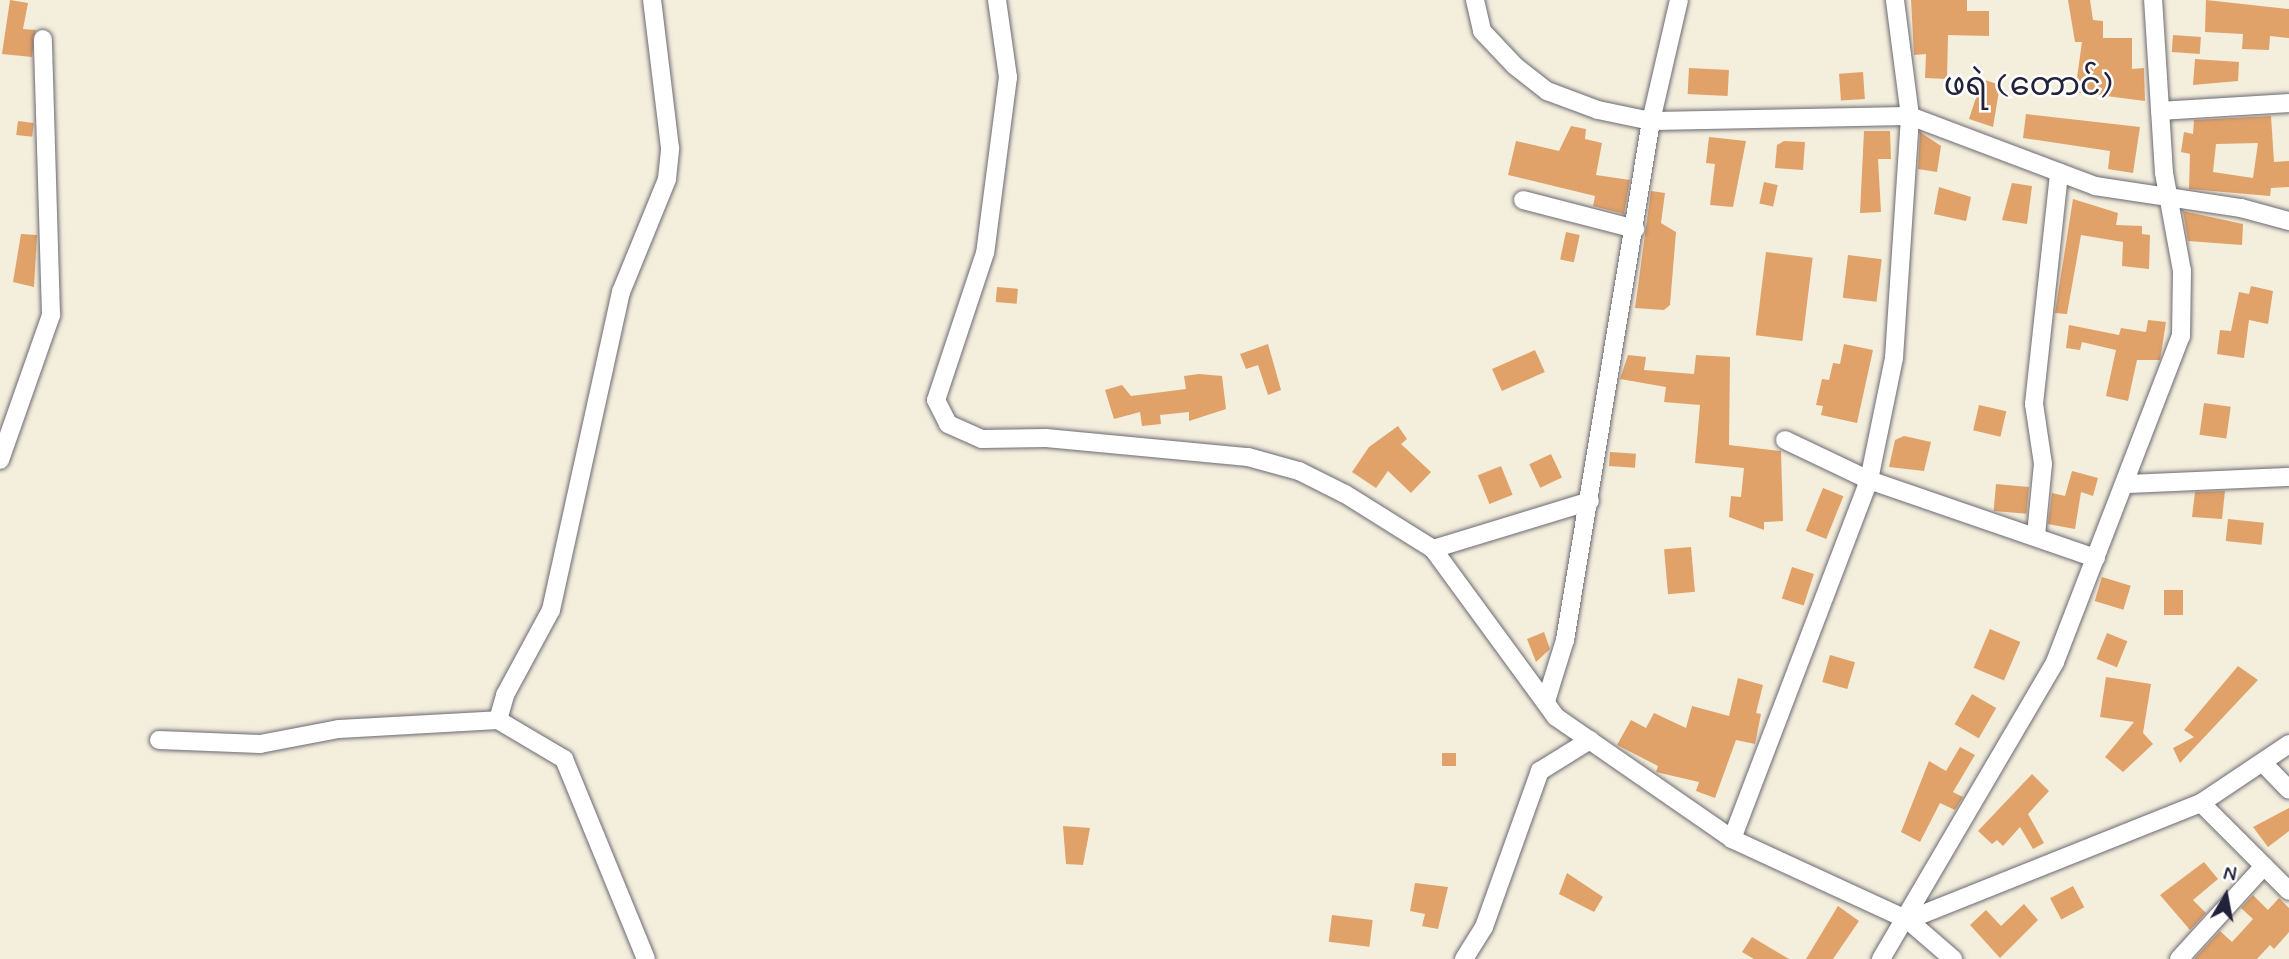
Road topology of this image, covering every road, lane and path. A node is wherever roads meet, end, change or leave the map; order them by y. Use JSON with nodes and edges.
{"nodes":[{"id":1,"x":652,"y":0,"type":"edge"},
{"id":2,"x":997,"y":0,"type":"edge"},
{"id":3,"x":1475,"y":0,"type":"edge"},
{"id":4,"x":1678,"y":0,"type":"edge"},
{"id":5,"x":1895,"y":0,"type":"edge"},
{"id":6,"x":2153,"y":0,"type":"edge"},
{"id":7,"x":43,"y":39,"type":"dead end"},
{"id":8,"x":2289,"y":103,"type":"edge"},
{"id":9,"x":2160,"y":111,"type":"junction"},
{"id":10,"x":1910,"y":116,"type":"junction"},
{"id":11,"x":1651,"y":121,"type":"junction"},
{"id":12,"x":2059,"y":172,"type":"junction"},
{"id":13,"x":2168,"y":196,"type":"junction"},
{"id":14,"x":1523,"y":200,"type":"dead end"},
{"id":15,"x":2289,"y":221,"type":"edge"},
{"id":16,"x":1635,"y":229,"type":"junction"},
{"id":17,"x":1785,"y":440,"type":"dead end"},
{"id":18,"x":0,"y":460,"type":"edge"},
{"id":19,"x":2289,"y":477,"type":"edge"},
{"id":20,"x":1869,"y":480,"type":"junction"},
{"id":21,"x":2126,"y":484,"type":"junction"},
{"id":22,"x":1590,"y":501,"type":"junction"},
{"id":23,"x":2036,"y":536,"type":"junction"},
{"id":24,"x":1433,"y":549,"type":"junction"},
{"id":25,"x":2096,"y":558,"type":"junction"},
{"id":26,"x":1546,"y":701,"type":"junction"},
{"id":27,"x":498,"y":720,"type":"junction"},
{"id":28,"x":159,"y":740,"type":"dead end"},
{"id":29,"x":1590,"y":740,"type":"junction"},
{"id":30,"x":2289,"y":744,"type":"edge"},
{"id":31,"x":2263,"y":762,"type":"junction"},
{"id":32,"x":2289,"y":790,"type":"edge"},
{"id":33,"x":2201,"y":803,"type":"junction"},
{"id":34,"x":1732,"y":839,"type":"junction"},
{"id":35,"x":2264,"y":866,"type":"junction"},
{"id":36,"x":2289,"y":891,"type":"edge"},
{"id":37,"x":1908,"y":920,"type":"junction"},
{"id":38,"x":646,"y":959,"type":"edge"},
{"id":39,"x":1464,"y":959,"type":"edge"},
{"id":40,"x":1881,"y":959,"type":"edge"},
{"id":41,"x":1953,"y":959,"type":"edge"},
{"id":42,"x":2179,"y":959,"type":"edge"}],
"edges":[{"from":1,"to":27,"type":"street"},
{"from":2,"to":24,"type":"street"},
{"from":3,"to":11,"type":"street"},
{"from":4,"to":11,"type":"street"},
{"from":5,"to":10,"type":"street"},
{"from":6,"to":9,"type":"street"},
{"from":7,"to":18,"type":"street"},
{"from":8,"to":9,"type":"street"},
{"from":9,"to":13,"type":"street"},
{"from":10,"to":11,"type":"street"},
{"from":10,"to":12,"type":"street"},
{"from":10,"to":20,"type":"street"},
{"from":11,"to":16,"type":"street"},
{"from":12,"to":13,"type":"street"},
{"from":12,"to":23,"type":"street"},
{"from":13,"to":15,"type":"street"},
{"from":13,"to":21,"type":"street"},
{"from":14,"to":16,"type":"street"},
{"from":16,"to":22,"type":"street"},
{"from":17,"to":20,"type":"street"},
{"from":19,"to":21,"type":"street"},
{"from":20,"to":23,"type":"street"},
{"from":20,"to":34,"type":"street"},
{"from":21,"to":25,"type":"street"},
{"from":22,"to":24,"type":"street"},
{"from":22,"to":26,"type":"street"},
{"from":23,"to":25,"type":"street"},
{"from":24,"to":26,"type":"street"},
{"from":25,"to":37,"type":"street"},
{"from":26,"to":29,"type":"street"},
{"from":27,"to":28,"type":"street"},
{"from":27,"to":38,"type":"street"},
{"from":29,"to":34,"type":"street"},
{"from":29,"to":39,"type":"street"},
{"from":30,"to":31,"type":"street"},
{"from":31,"to":32,"type":"street"},
{"from":31,"to":33,"type":"street"},
{"from":33,"to":35,"type":"street"},
{"from":33,"to":37,"type":"street"},
{"from":34,"to":37,"type":"street"},
{"from":35,"to":36,"type":"street"},
{"from":35,"to":42,"type":"street"},
{"from":37,"to":40,"type":"street"},
{"from":37,"to":41,"type":"street"}]}
